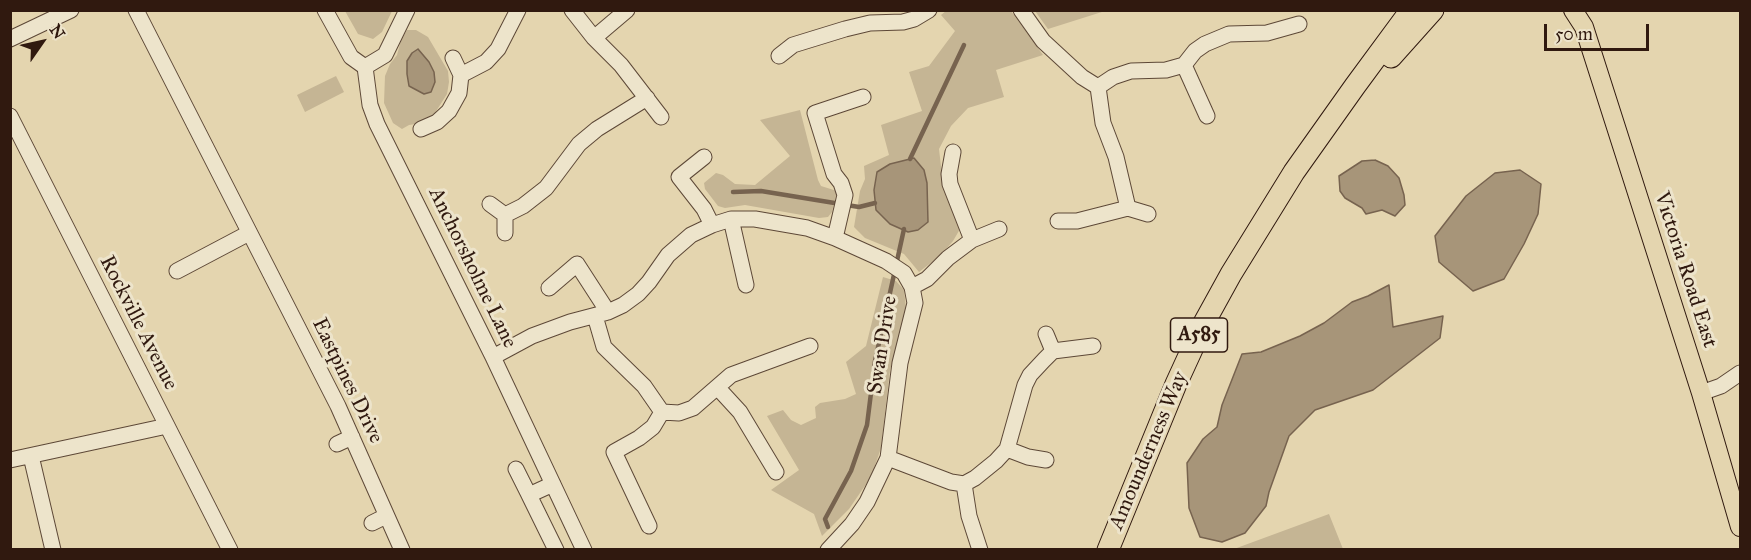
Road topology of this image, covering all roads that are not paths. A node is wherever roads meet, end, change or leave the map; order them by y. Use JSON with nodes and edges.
{"nodes":[{"id":1,"x":71,"y":10,"type":"edge"},
{"id":2,"x":136,"y":10,"type":"edge"},
{"id":3,"x":325,"y":10,"type":"edge"},
{"id":4,"x":407,"y":10,"type":"edge"},
{"id":5,"x":518,"y":10,"type":"edge"},
{"id":6,"x":572,"y":10,"type":"edge"},
{"id":7,"x":627,"y":10,"type":"edge"},
{"id":8,"x":929,"y":10,"type":"edge"},
{"id":9,"x":1021,"y":10,"type":"edge"},
{"id":10,"x":1433,"y":10,"type":"edge"},
{"id":11,"x":1573,"y":10,"type":"edge"},
{"id":12,"x":1410,"y":11,"type":"edge"},
{"id":13,"x":1584,"y":19,"type":"edge"},
{"id":14,"x":1299,"y":24,"type":"dead end"},
{"id":15,"x":594,"y":38,"type":"junction"},
{"id":16,"x":10,"y":39,"type":"edge"},
{"id":17,"x":779,"y":56,"type":"dead end"},
{"id":18,"x":453,"y":58,"type":"dead end"},
{"id":19,"x":1184,"y":65,"type":"junction"},
{"id":20,"x":365,"y":67,"type":"junction"},
{"id":21,"x":461,"y":75,"type":"junction"},
{"id":22,"x":1098,"y":87,"type":"junction"},
{"id":23,"x":863,"y":97,"type":"dead end"},
{"id":24,"x":647,"y":98,"type":"junction"},
{"id":25,"x":10,"y":116,"type":"edge"},
{"id":26,"x":1207,"y":116,"type":"dead end"},
{"id":27,"x":661,"y":117,"type":"dead end"},
{"id":28,"x":421,"y":129,"type":"dead end"},
{"id":29,"x":1319,"y":136,"type":"junction"},
{"id":30,"x":952,"y":152,"type":"dead end"},
{"id":31,"x":704,"y":157,"type":"dead end"},
{"id":32,"x":490,"y":204,"type":"dead end"},
{"id":33,"x":1128,"y":208,"type":"junction"},
{"id":34,"x":1148,"y":214,"type":"dead end"},
{"id":35,"x":505,"y":215,"type":"junction"},
{"id":36,"x":731,"y":219,"type":"junction"},
{"id":37,"x":1058,"y":221,"type":"dead end"},
{"id":38,"x":712,"y":225,"type":"junction"},
{"id":39,"x":999,"y":229,"type":"dead end"},
{"id":40,"x":249,"y":233,"type":"junction"},
{"id":41,"x":505,"y":233,"type":"dead end"},
{"id":42,"x":835,"y":238,"type":"junction"},
{"id":43,"x":972,"y":240,"type":"junction"},
{"id":44,"x":177,"y":271,"type":"dead end"},
{"id":45,"x":746,"y":285,"type":"dead end"},
{"id":46,"x":912,"y":287,"type":"junction"},
{"id":47,"x":549,"y":288,"type":"dead end"},
{"id":48,"x":602,"y":314,"type":"junction"},
{"id":49,"x":1046,"y":334,"type":"dead end"},
{"id":50,"x":810,"y":346,"type":"dead end"},
{"id":51,"x":1093,"y":346,"type":"dead end"},
{"id":52,"x":1053,"y":351,"type":"junction"},
{"id":53,"x":493,"y":357,"type":"junction"},
{"id":54,"x":1740,"y":373,"type":"edge"},
{"id":55,"x":717,"y":387,"type":"junction"},
{"id":56,"x":1701,"y":393,"type":"junction"},
{"id":57,"x":662,"y":412,"type":"junction"},
{"id":58,"x":166,"y":426,"type":"junction"},
{"id":59,"x":352,"y":437,"type":"junction"},
{"id":60,"x":337,"y":444,"type":"dead end"},
{"id":61,"x":1007,"y":449,"type":"junction"},
{"id":62,"x":31,"y":456,"type":"junction"},
{"id":63,"x":888,"y":458,"type":"junction"},
{"id":64,"x":10,"y":460,"type":"edge"},
{"id":65,"x":1046,"y":460,"type":"dead end"},
{"id":66,"x":516,"y":469,"type":"dead end"},
{"id":67,"x":776,"y":472,"type":"dead end"},
{"id":68,"x":964,"y":483,"type":"junction"},
{"id":69,"x":553,"y":484,"type":"junction"},
{"id":70,"x":529,"y":495,"type":"junction"},
{"id":71,"x":387,"y":516,"type":"junction"},
{"id":72,"x":372,"y":523,"type":"dead end"},
{"id":73,"x":649,"y":526,"type":"dead end"},
{"id":74,"x":1740,"y":527,"type":"edge"},
{"id":75,"x":53,"y":549,"type":"edge"},
{"id":76,"x":230,"y":549,"type":"edge"},
{"id":77,"x":402,"y":549,"type":"edge"},
{"id":78,"x":556,"y":549,"type":"edge"},
{"id":79,"x":584,"y":549,"type":"edge"},
{"id":80,"x":828,"y":549,"type":"edge"},
{"id":81,"x":980,"y":549,"type":"edge"},
{"id":82,"x":1108,"y":549,"type":"edge"}],
"edges":[{"from":1,"to":16,"type":"street"},
{"from":2,"to":40,"type":"street","name":"Eastpines Drive"},
{"from":3,"to":20,"type":"street"},
{"from":4,"to":20,"type":"street"},
{"from":5,"to":21,"type":"street"},
{"from":6,"to":15,"type":"street"},
{"from":7,"to":15,"type":"street"},
{"from":8,"to":17,"type":"street"},
{"from":9,"to":22,"type":"street"},
{"from":10,"to":29,"type":"highway","name":"Amounderness Way","number":"A585"},
{"from":11,"to":13,"type":"main road","name":"Victoria Road East"},
{"from":12,"to":29,"type":"highway","name":"Amounderness Way","number":"A585"},
{"from":13,"to":56,"type":"main road","name":"Victoria Road East"},
{"from":14,"to":19,"type":"street"},
{"from":15,"to":24,"type":"street"},
{"from":18,"to":21,"type":"street"},
{"from":19,"to":22,"type":"street"},
{"from":19,"to":26,"type":"street"},
{"from":20,"to":53,"type":"street","name":"Anchorsholme Lane"},
{"from":21,"to":28,"type":"street"},
{"from":22,"to":33,"type":"street"},
{"from":23,"to":42,"type":"street"},
{"from":24,"to":27,"type":"street"},
{"from":24,"to":35,"type":"street"},
{"from":25,"to":58,"type":"street","name":"Rockville Avenue"},
{"from":29,"to":82,"type":"highway","name":"Amounderness Way","number":"A585"},
{"from":30,"to":43,"type":"street"},
{"from":31,"to":38,"type":"street"},
{"from":32,"to":35,"type":"street"},
{"from":33,"to":34,"type":"street"},
{"from":33,"to":37,"type":"street"},
{"from":35,"to":41,"type":"street"},
{"from":36,"to":38,"type":"street","name":"Swan Drive"},
{"from":36,"to":42,"type":"street","name":"Swan Drive"},
{"from":36,"to":45,"type":"street"},
{"from":38,"to":48,"type":"street","name":"Swan Drive"},
{"from":39,"to":43,"type":"street"},
{"from":40,"to":44,"type":"street"},
{"from":40,"to":59,"type":"street","name":"Eastpines Drive"},
{"from":42,"to":46,"type":"street","name":"Swan Drive"},
{"from":43,"to":46,"type":"street"},
{"from":46,"to":63,"type":"street","name":"Swan Drive"},
{"from":47,"to":48,"type":"street"},
{"from":48,"to":53,"type":"street","name":"Swan Drive"},
{"from":48,"to":57,"type":"street"},
{"from":49,"to":52,"type":"street"},
{"from":50,"to":55,"type":"street"},
{"from":51,"to":52,"type":"street"},
{"from":52,"to":61,"type":"street"},
{"from":53,"to":69,"type":"street","name":"Anchorsholme Lane"},
{"from":54,"to":56,"type":"street"},
{"from":55,"to":57,"type":"street"},
{"from":55,"to":67,"type":"street"},
{"from":56,"to":74,"type":"main road","name":"Victoria Road East"},
{"from":57,"to":73,"type":"street"},
{"from":58,"to":62,"type":"street"},
{"from":58,"to":76,"type":"street","name":"Rockville Avenue"},
{"from":59,"to":60,"type":"street"},
{"from":59,"to":71,"type":"street","name":"Eastpines Drive"},
{"from":61,"to":65,"type":"street"},
{"from":61,"to":68,"type":"street"},
{"from":62,"to":64,"type":"street"},
{"from":62,"to":75,"type":"street"},
{"from":63,"to":68,"type":"street"},
{"from":63,"to":80,"type":"street","name":"Swan Drive"},
{"from":66,"to":70,"type":"street"},
{"from":68,"to":81,"type":"street"},
{"from":69,"to":70,"type":"street"},
{"from":69,"to":79,"type":"street","name":"Anchorsholme Lane"},
{"from":70,"to":78,"type":"street"},
{"from":71,"to":72,"type":"street"},
{"from":71,"to":77,"type":"street","name":"Eastpines Drive"}]}
